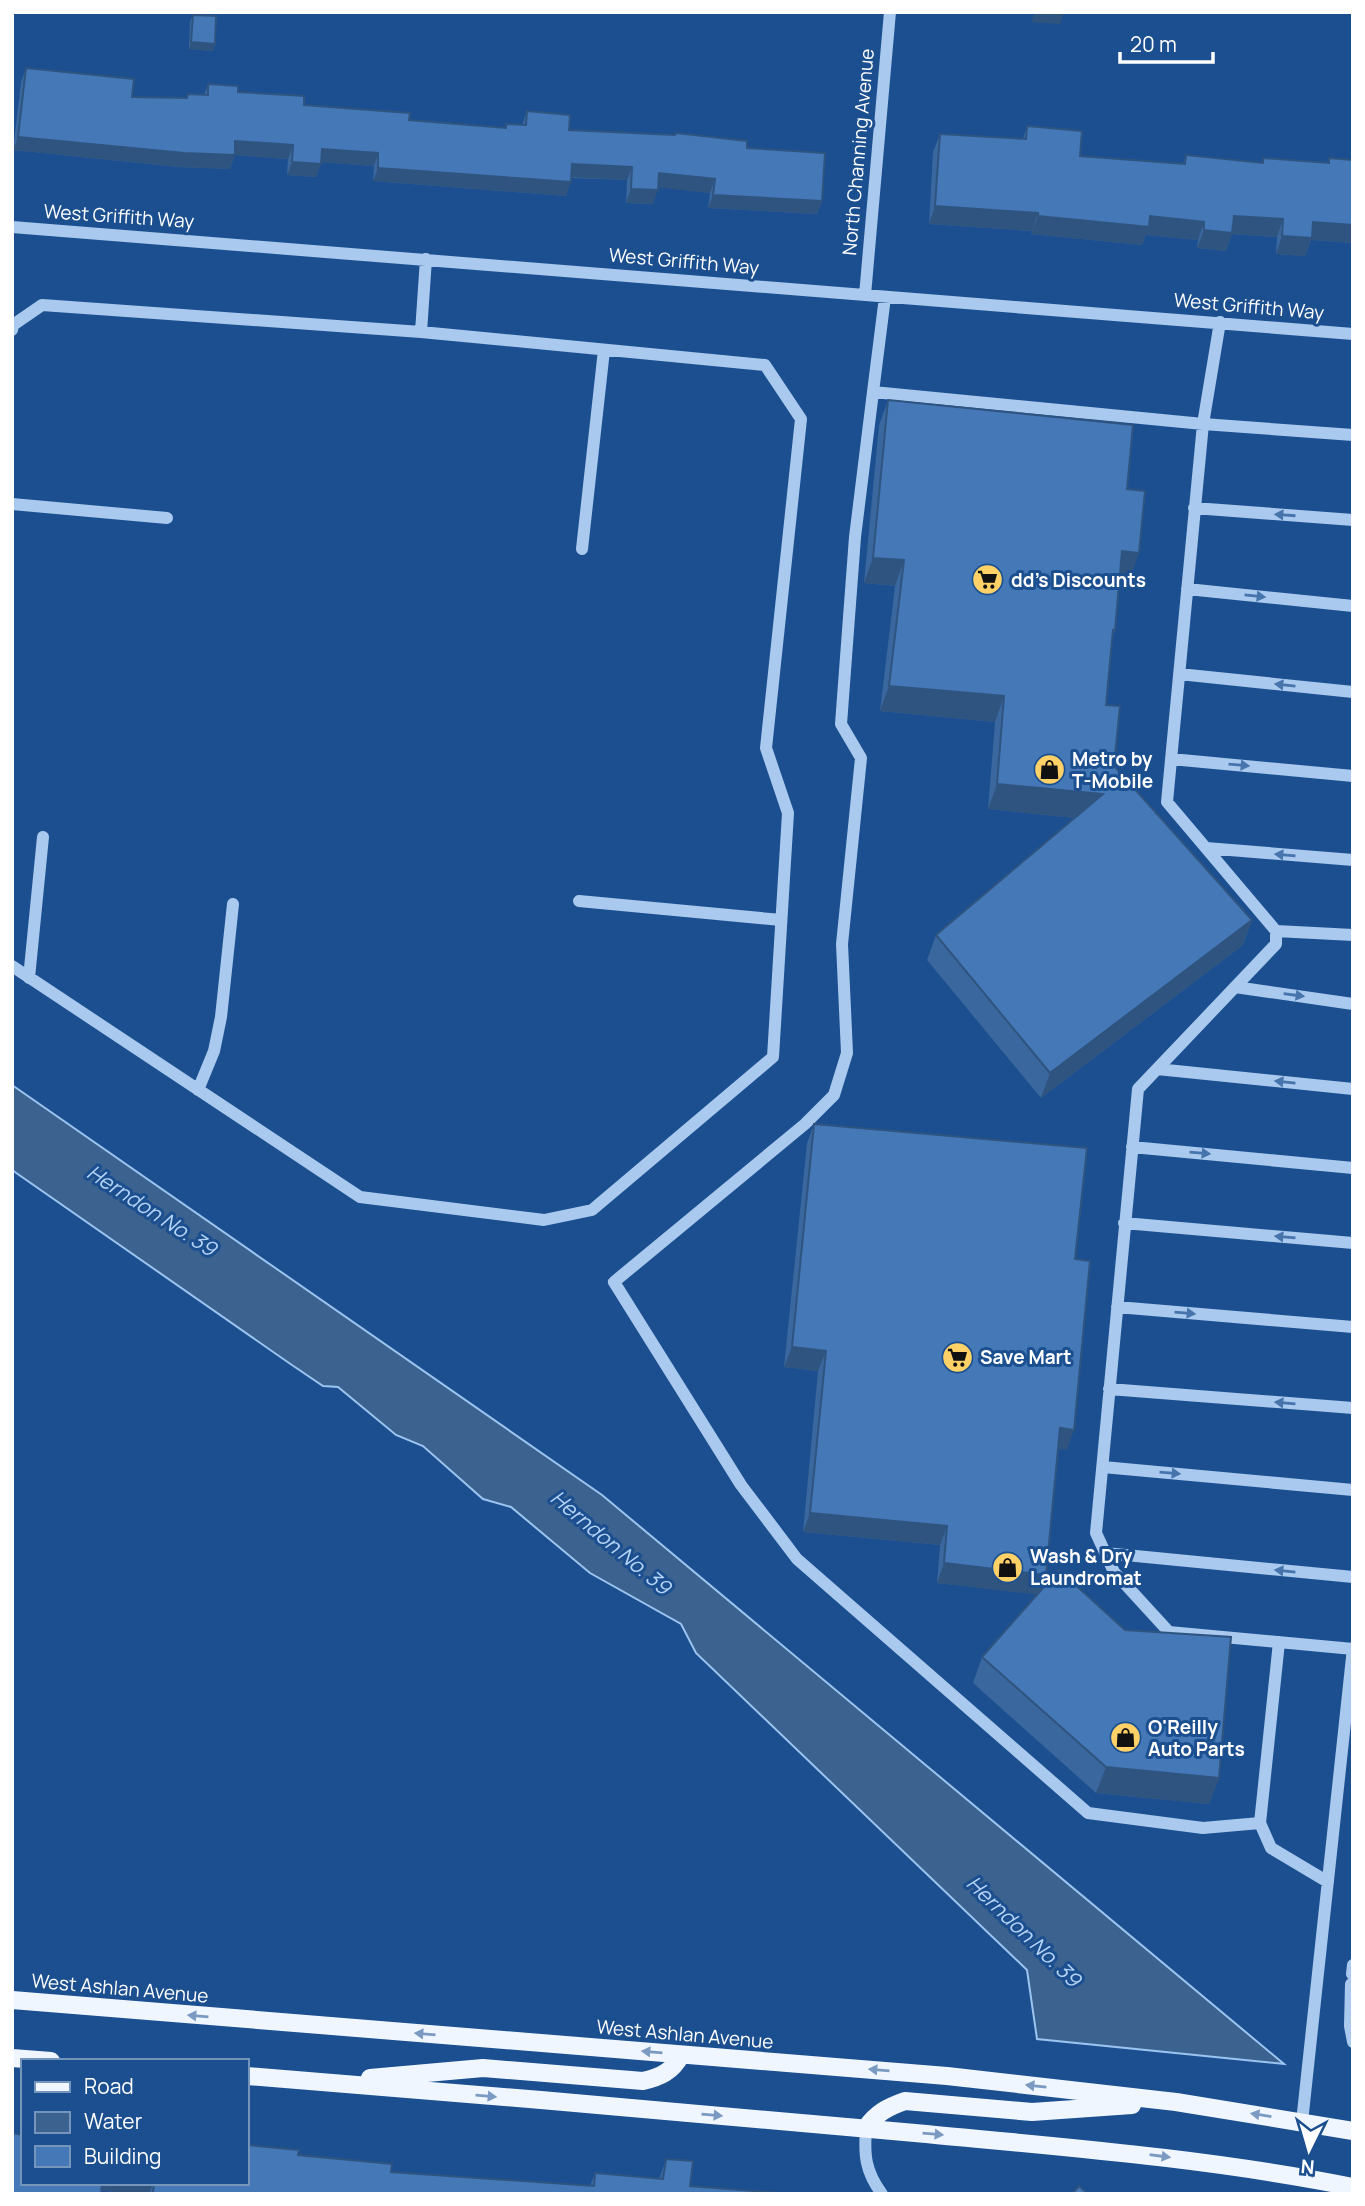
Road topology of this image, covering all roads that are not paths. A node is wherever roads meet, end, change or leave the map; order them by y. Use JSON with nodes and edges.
{"nodes":[{"id":1,"x":890,"y":12,"type":"edge"},
{"id":2,"x":12,"y":227,"type":"edge"},
{"id":3,"x":426,"y":259,"type":"junction"},
{"id":4,"x":865,"y":295,"type":"junction"},
{"id":5,"x":885,"y":297,"type":"junction"},
{"id":6,"x":1220,"y":322,"type":"junction"},
{"id":7,"x":12,"y":330,"type":"edge"},
{"id":8,"x":421,"y":332,"type":"junction"},
{"id":9,"x":1353,"y":334,"type":"edge"},
{"id":10,"x":604,"y":350,"type":"junction"},
{"id":11,"x":873,"y":392,"type":"junction"},
{"id":12,"x":1203,"y":424,"type":"junction"},
{"id":13,"x":1353,"y":435,"type":"edge"},
{"id":14,"x":12,"y":504,"type":"edge"},
{"id":15,"x":1194,"y":508,"type":"junction"},
{"id":16,"x":166,"y":518,"type":"dead end"},
{"id":17,"x":1353,"y":520,"type":"edge"},
{"id":18,"x":582,"y":549,"type":"dead end"},
{"id":19,"x":1187,"y":589,"type":"junction"},
{"id":20,"x":1353,"y":606,"type":"edge"},
{"id":21,"x":1179,"y":674,"type":"junction"},
{"id":22,"x":1353,"y":692,"type":"edge"},
{"id":23,"x":1171,"y":759,"type":"junction"},
{"id":24,"x":1353,"y":776,"type":"edge"},
{"id":25,"x":43,"y":837,"type":"dead end"},
{"id":26,"x":1206,"y":848,"type":"junction"},
{"id":27,"x":1353,"y":860,"type":"edge"},
{"id":28,"x":579,"y":901,"type":"dead end"},
{"id":29,"x":233,"y":904,"type":"dead end"},
{"id":30,"x":781,"y":920,"type":"junction"},
{"id":31,"x":1276,"y":931,"type":"junction"},
{"id":32,"x":1353,"y":935,"type":"edge"},
{"id":33,"x":12,"y":966,"type":"edge"},
{"id":34,"x":29,"y":978,"type":"junction"},
{"id":35,"x":1235,"y":987,"type":"junction"},
{"id":36,"x":1353,"y":1004,"type":"edge"},
{"id":37,"x":1157,"y":1069,"type":"junction"},
{"id":38,"x":1353,"y":1089,"type":"edge"},
{"id":39,"x":198,"y":1090,"type":"junction"},
{"id":40,"x":1132,"y":1147,"type":"junction"},
{"id":41,"x":1353,"y":1168,"type":"edge"},
{"id":42,"x":1124,"y":1223,"type":"junction"},
{"id":43,"x":1353,"y":1243,"type":"edge"},
{"id":44,"x":1117,"y":1307,"type":"junction"},
{"id":45,"x":1353,"y":1327,"type":"edge"},
{"id":46,"x":1109,"y":1389,"type":"junction"},
{"id":47,"x":1353,"y":1408,"type":"edge"},
{"id":48,"x":1102,"y":1467,"type":"junction"},
{"id":49,"x":1353,"y":1490,"type":"edge"},
{"id":50,"x":1105,"y":1553,"type":"junction"},
{"id":51,"x":1353,"y":1577,"type":"edge"},
{"id":52,"x":1279,"y":1642,"type":"junction"},
{"id":53,"x":1353,"y":1649,"type":"edge"},
{"id":54,"x":1349,"y":1719,"type":"edge"},
{"id":55,"x":1261,"y":1823,"type":"junction"},
{"id":56,"x":1328,"y":1882,"type":"junction"},
{"id":57,"x":1353,"y":1965,"type":"edge"},
{"id":58,"x":1352,"y":1979,"type":"edge"},
{"id":59,"x":12,"y":2000,"type":"edge"},
{"id":60,"x":1352,"y":2025,"type":"edge"},
{"id":61,"x":1353,"y":2042,"type":"edge"},
{"id":62,"x":681,"y":2055,"type":"junction"},
{"id":63,"x":248,"y":2076,"type":"edge"},
{"id":64,"x":321,"y":2082,"type":"junction"},
{"id":65,"x":1176,"y":2102,"type":"junction"},
{"id":66,"x":1302,"y":2122,"type":"junction"},
{"id":67,"x":866,"y":2128,"type":"junction"},
{"id":68,"x":1353,"y":2131,"type":"edge"},
{"id":69,"x":1353,"y":2187,"type":"edge"},
{"id":70,"x":882,"y":2194,"type":"edge"}],
"edges":[{"from":1,"to":4,"type":"street","name":"North Channing Avenue"},
{"from":2,"to":3,"type":"street","name":"West Griffith Way"},
{"from":3,"to":4,"type":"street","name":"West Griffith Way"},
{"from":3,"to":8,"type":"street"},
{"from":4,"to":5,"type":"street","name":"West Griffith Way"},
{"from":5,"to":6,"type":"street","name":"West Griffith Way"},
{"from":5,"to":11,"type":"street"},
{"from":6,"to":9,"type":"street","name":"West Griffith Way"},
{"from":6,"to":12,"type":"street"},
{"from":7,"to":8,"type":"street"},
{"from":8,"to":10,"type":"street"},
{"from":10,"to":18,"type":"street"},
{"from":10,"to":30,"type":"street"},
{"from":11,"to":12,"type":"street"},
{"from":11,"to":55,"type":"street"},
{"from":12,"to":13,"type":"street"},
{"from":12,"to":15,"type":"street"},
{"from":14,"to":16,"type":"street"},
{"from":17,"to":15,"type":"street","one_way":true},
{"from":15,"to":19,"type":"street"},
{"from":19,"to":20,"type":"street","one_way":true},
{"from":19,"to":21,"type":"street"},
{"from":22,"to":21,"type":"street","one_way":true},
{"from":21,"to":23,"type":"street"},
{"from":23,"to":24,"type":"street","one_way":true},
{"from":23,"to":26,"type":"street"},
{"from":25,"to":34,"type":"street"},
{"from":27,"to":26,"type":"street","one_way":true},
{"from":26,"to":31,"type":"street"},
{"from":28,"to":30,"type":"street"},
{"from":29,"to":39,"type":"street"},
{"from":30,"to":39,"type":"street"},
{"from":31,"to":32,"type":"street"},
{"from":31,"to":35,"type":"street"},
{"from":33,"to":34,"type":"street"},
{"from":34,"to":39,"type":"street"},
{"from":35,"to":36,"type":"street","one_way":true},
{"from":35,"to":37,"type":"street"},
{"from":38,"to":37,"type":"street","one_way":true},
{"from":37,"to":40,"type":"street"},
{"from":40,"to":41,"type":"street","one_way":true},
{"from":40,"to":42,"type":"street"},
{"from":43,"to":42,"type":"street","one_way":true},
{"from":42,"to":44,"type":"street"},
{"from":44,"to":45,"type":"street","one_way":true},
{"from":44,"to":46,"type":"street"},
{"from":47,"to":46,"type":"street","one_way":true},
{"from":46,"to":48,"type":"street"},
{"from":48,"to":49,"type":"street","one_way":true},
{"from":48,"to":50,"type":"street"},
{"from":51,"to":50,"type":"street","one_way":true},
{"from":50,"to":52,"type":"street"},
{"from":52,"to":53,"type":"street"},
{"from":52,"to":55,"type":"street"},
{"from":53,"to":54,"type":"street"},
{"from":54,"to":56,"type":"street"},
{"from":55,"to":56,"type":"street"},
{"from":56,"to":66,"type":"street"},
{"from":57,"to":58,"type":"street"},
{"from":58,"to":60,"type":"street"},
{"from":62,"to":59,"type":"main road","name":"West Ashlan Avenue","one_way":true},
{"from":60,"to":61,"type":"street"},
{"from":62,"to":64,"type":"main road"},
{"from":65,"to":62,"type":"main road","name":"West Ashlan Avenue","one_way":true},
{"from":63,"to":64,"type":"main road"},
{"from":64,"to":67,"type":"main road","one_way":true},
{"from":66,"to":65,"type":"main road","name":"West Ashlan Avenue","one_way":true},
{"from":65,"to":67,"type":"main road"},
{"from":66,"to":68,"type":"main road","name":"West Ashlan Avenue"},
{"from":67,"to":69,"type":"main road","one_way":true},
{"from":67,"to":70,"type":"street"}]}
